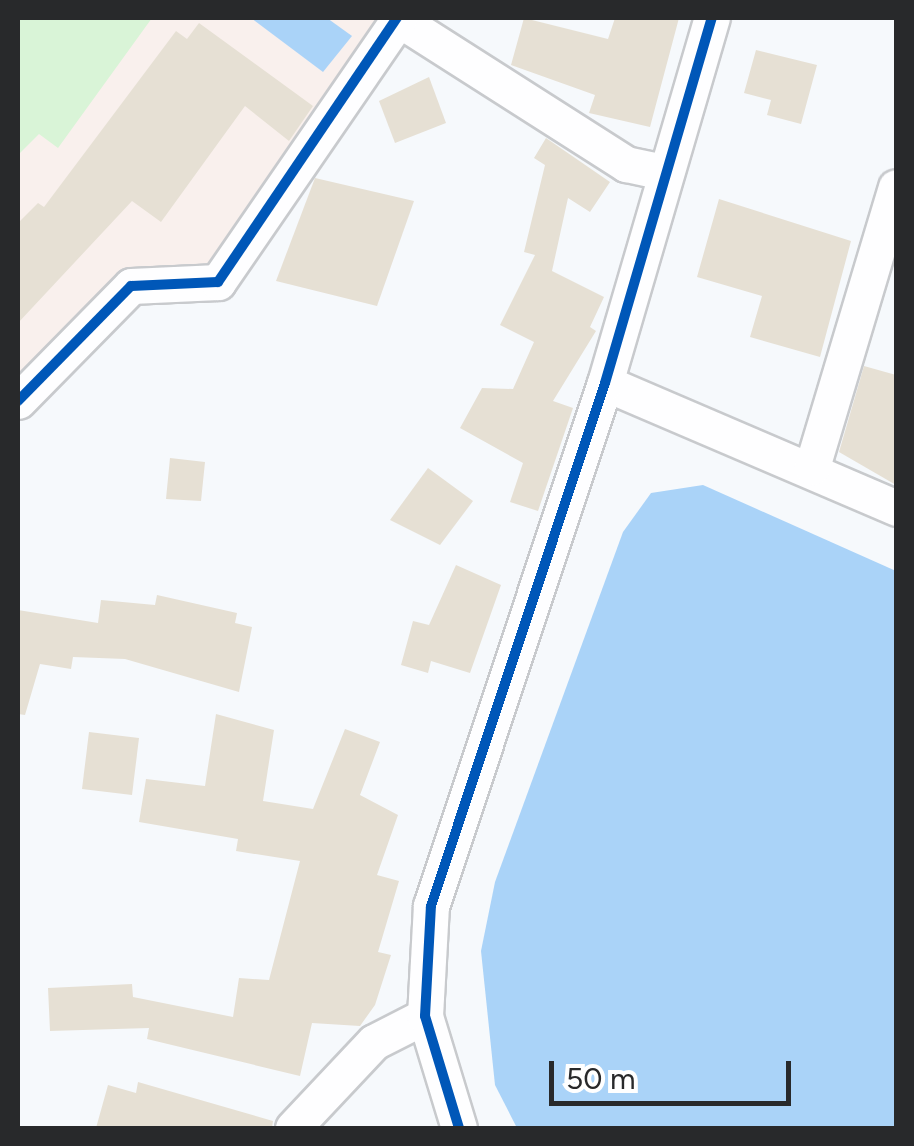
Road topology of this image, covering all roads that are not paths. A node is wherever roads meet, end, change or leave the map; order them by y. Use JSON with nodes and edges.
{"nodes":[{"id":1,"x":398,"y":18,"type":"edge"},
{"id":2,"x":712,"y":18,"type":"edge"},
{"id":3,"x":664,"y":172,"type":"junction"},
{"id":4,"x":896,"y":187,"type":"edge"},
{"id":5,"x":888,"y":251,"type":"edge"},
{"id":6,"x":604,"y":383,"type":"junction"},
{"id":7,"x":18,"y":401,"type":"edge"},
{"id":8,"x":812,"y":467,"type":"junction"},
{"id":9,"x":896,"y":508,"type":"edge"},
{"id":10,"x":425,"y":1016,"type":"junction"},
{"id":11,"x":292,"y":1128,"type":"edge"},
{"id":12,"x":459,"y":1128,"type":"edge"}],
"edges":[{"from":1,"to":3,"type":"street"},
{"from":1,"to":7,"type":"street"},
{"from":2,"to":3,"type":"street"},
{"from":3,"to":6,"type":"street"},
{"from":4,"to":5,"type":"street"},
{"from":5,"to":8,"type":"street"},
{"from":6,"to":8,"type":"street"},
{"from":6,"to":10,"type":"street"},
{"from":8,"to":9,"type":"street"},
{"from":10,"to":11,"type":"street"},
{"from":10,"to":12,"type":"street"}]}
